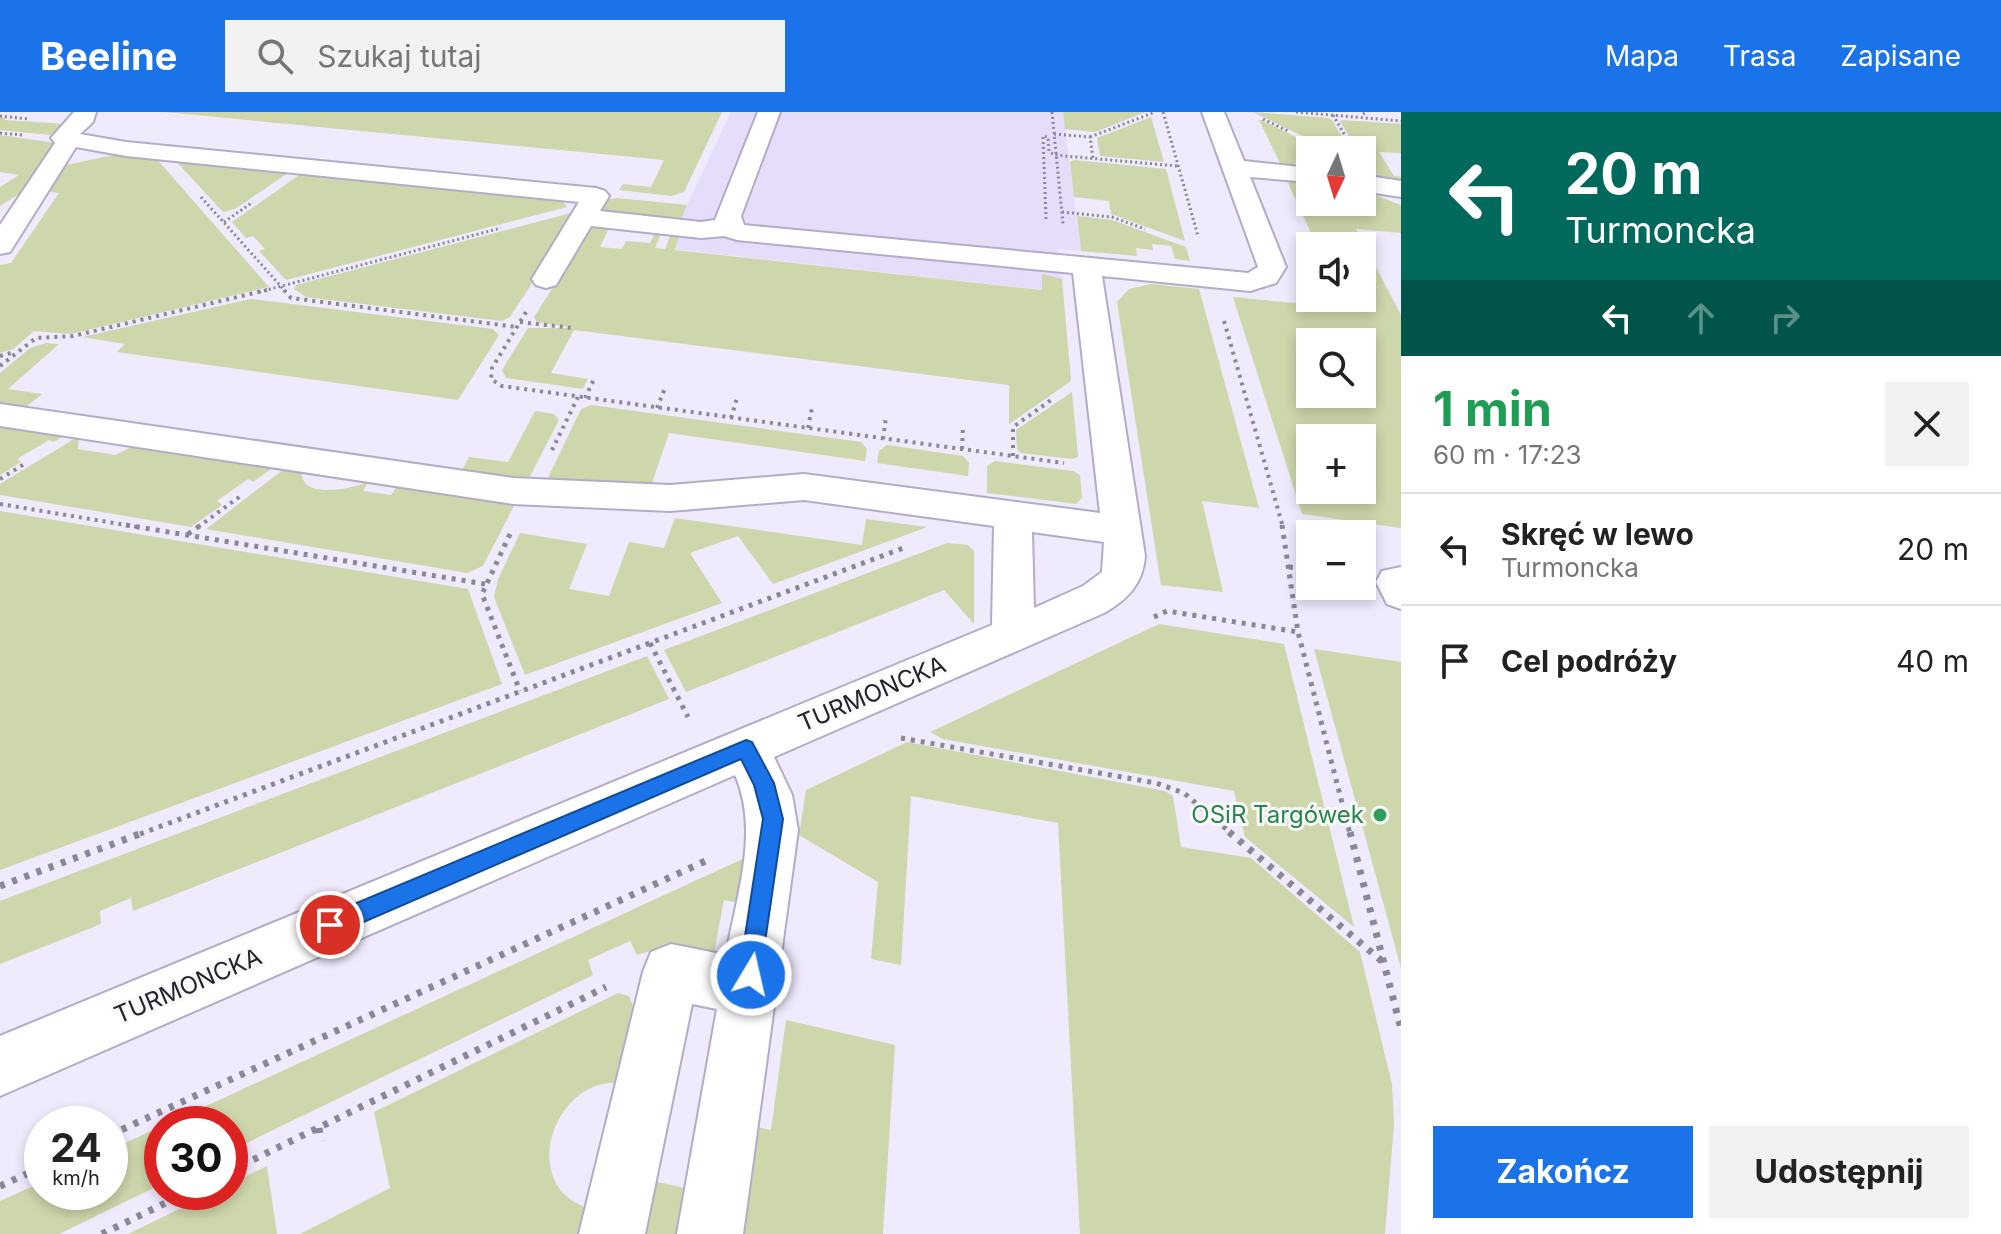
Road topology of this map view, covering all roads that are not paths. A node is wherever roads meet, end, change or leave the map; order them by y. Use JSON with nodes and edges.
{"nodes":[{"id":1,"x":85,"y":112,"type":"edge"},
{"id":2,"x":769,"y":112,"type":"edge"},
{"id":3,"x":1213,"y":112,"type":"edge"},
{"id":4,"x":69,"y":140,"type":"junction"},
{"id":5,"x":126,"y":149,"type":"junction"},
{"id":6,"x":53,"y":164,"type":"junction"},
{"id":7,"x":1235,"y":168,"type":"junction"},
{"id":8,"x":1296,"y":174,"type":"edge"},
{"id":9,"x":1376,"y":185,"type":"edge"},
{"id":10,"x":1376,"y":187,"type":"edge"},
{"id":11,"x":1401,"y":189,"type":"edge"},
{"id":12,"x":1401,"y":198,"type":"edge"},
{"id":13,"x":583,"y":217,"type":"junction"},
{"id":14,"x":729,"y":227,"type":"junction"},
{"id":15,"x":0,"y":246,"type":"edge"},
{"id":16,"x":1077,"y":268,"type":"junction"},
{"id":17,"x":546,"y":279,"type":"road end"},
{"id":18,"x":0,"y":415,"type":"edge"},
{"id":19,"x":1013,"y":515,"type":"junction"},
{"id":20,"x":1121,"y":530,"type":"junction"},
{"id":21,"x":1013,"y":634,"type":"junction"},
{"id":22,"x":728,"y":756,"type":"junction"},
{"id":23,"x":748,"y":988,"type":"junction"},
{"id":24,"x":0,"y":1066,"type":"edge"},
{"id":25,"x":612,"y":1234,"type":"edge"},
{"id":26,"x":710,"y":1234,"type":"edge"}],
"edges":[{"from":1,"to":4,"type":"street"},
{"from":2,"to":14,"type":"street"},
{"from":3,"to":7,"type":"street"},
{"from":4,"to":5,"type":"street"},
{"from":4,"to":6,"type":"street"},
{"from":5,"to":6,"type":"street"},
{"from":5,"to":13,"type":"street"},
{"from":6,"to":15,"type":"street"},
{"from":7,"to":8,"type":"street"},
{"from":7,"to":16,"type":"street"},
{"from":9,"to":11,"type":"street"},
{"from":10,"to":12,"type":"street"},
{"from":13,"to":14,"type":"street"},
{"from":13,"to":17,"type":"street"},
{"from":14,"to":16,"type":"street"},
{"from":16,"to":20,"type":"street","name":"TURMONCKA"},
{"from":18,"to":19,"type":"street"},
{"from":19,"to":20,"type":"street"},
{"from":19,"to":21,"type":"street"},
{"from":20,"to":21,"type":"street","name":"TURMONCKA"},
{"from":21,"to":22,"type":"street","name":"TURMONCKA"},
{"from":22,"to":23,"type":"street"},
{"from":22,"to":24,"type":"street","name":"TURMONCKA"},
{"from":23,"to":25,"type":"street"},
{"from":23,"to":26,"type":"street"}]}
